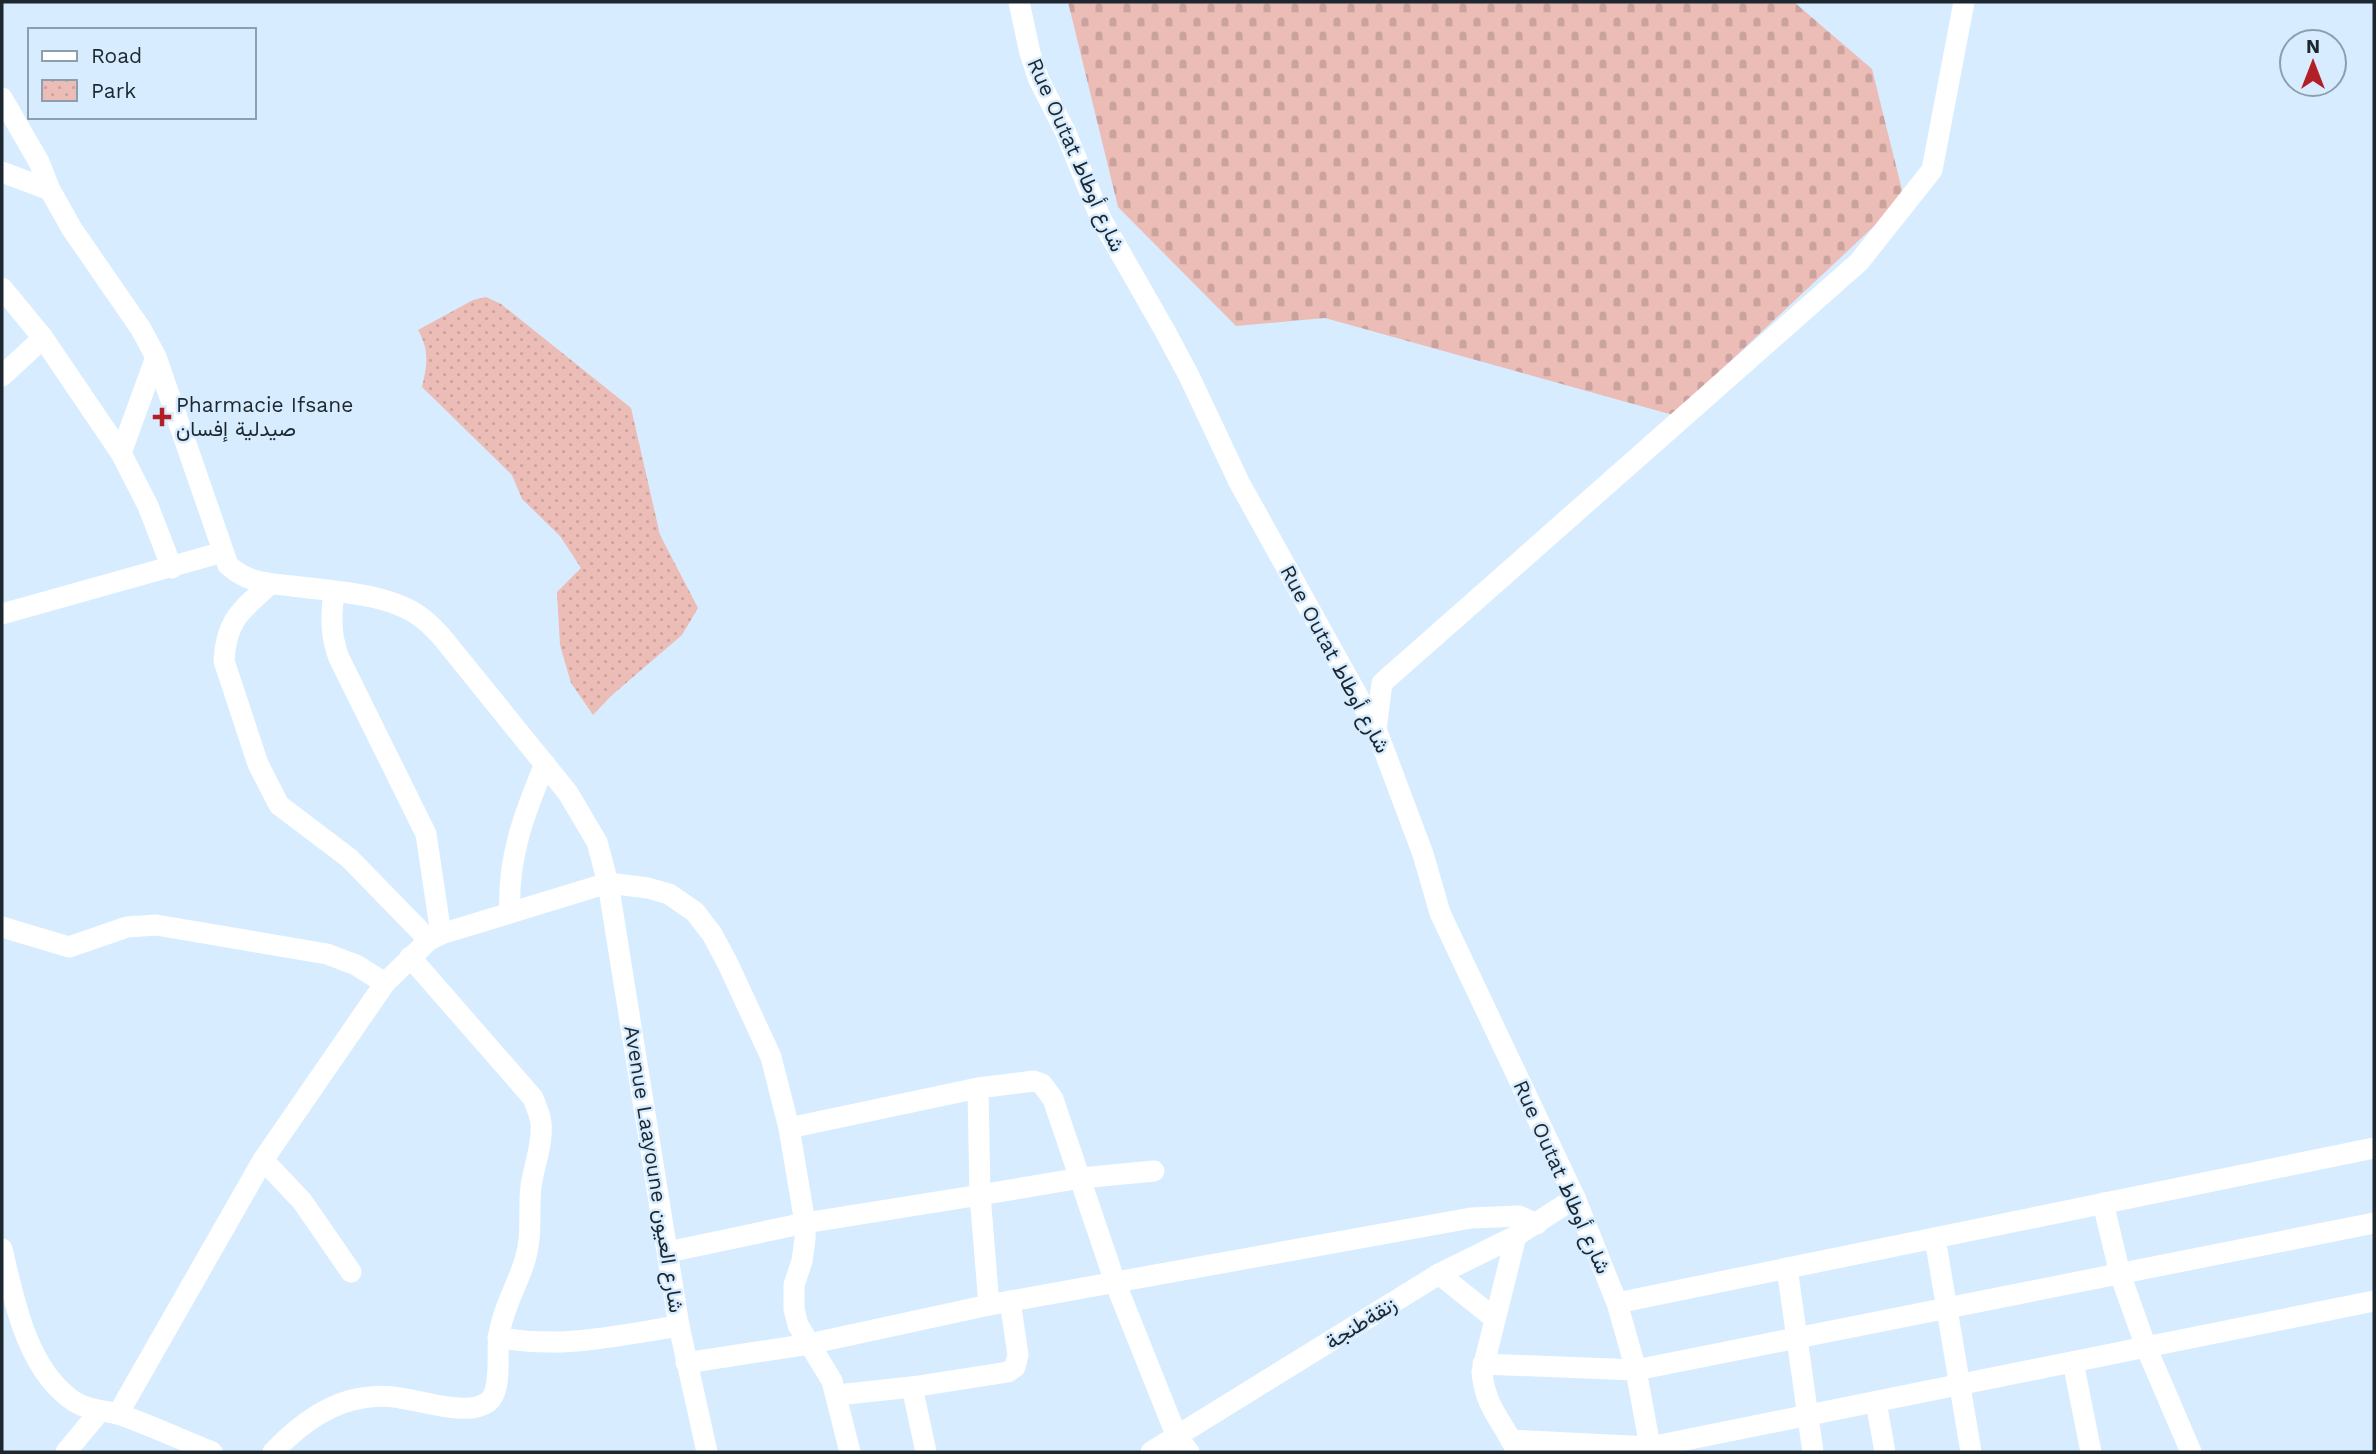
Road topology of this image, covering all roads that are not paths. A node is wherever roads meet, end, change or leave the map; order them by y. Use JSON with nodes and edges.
{"nodes":[{"id":1,"x":1019,"y":2,"type":"edge"},
{"id":2,"x":1964,"y":2,"type":"edge"},
{"id":3,"x":2,"y":97,"type":"edge"},
{"id":4,"x":2,"y":172,"type":"edge"},
{"id":5,"x":50,"y":190,"type":"junction"},
{"id":6,"x":2,"y":288,"type":"edge"},
{"id":7,"x":43,"y":338,"type":"junction"},
{"id":8,"x":156,"y":356,"type":"junction"},
{"id":9,"x":2,"y":376,"type":"edge"},
{"id":10,"x":121,"y":453,"type":"junction"},
{"id":11,"x":223,"y":552,"type":"junction"},
{"id":12,"x":172,"y":568,"type":"junction"},
{"id":13,"x":270,"y":584,"type":"junction"},
{"id":14,"x":334,"y":592,"type":"junction"},
{"id":15,"x":2,"y":614,"type":"edge"},
{"id":16,"x":1376,"y":729,"type":"junction"},
{"id":17,"x":545,"y":764,"type":"junction"},
{"id":18,"x":608,"y":883,"type":"junction"},
{"id":19,"x":510,"y":913,"type":"junction"},
{"id":20,"x":2,"y":927,"type":"edge"},
{"id":21,"x":435,"y":937,"type":"junction"},
{"id":22,"x":410,"y":957,"type":"junction"},
{"id":23,"x":385,"y":983,"type":"junction"},
{"id":24,"x":978,"y":1088,"type":"junction"},
{"id":25,"x":789,"y":1128,"type":"junction"},
{"id":26,"x":2374,"y":1148,"type":"edge"},
{"id":27,"x":263,"y":1160,"type":"junction"},
{"id":28,"x":1154,"y":1171,"type":"dead end"},
{"id":29,"x":1081,"y":1178,"type":"junction"},
{"id":30,"x":980,"y":1195,"type":"junction"},
{"id":31,"x":1575,"y":1198,"type":"junction"},
{"id":32,"x":2103,"y":1203,"type":"junction"},
{"id":33,"x":805,"y":1223,"type":"junction"},
{"id":34,"x":2374,"y":1223,"type":"edge"},
{"id":35,"x":1536,"y":1224,"type":"junction"},
{"id":36,"x":1516,"y":1236,"type":"junction"},
{"id":37,"x":1935,"y":1238,"type":"junction"},
{"id":38,"x":2,"y":1249,"type":"edge"},
{"id":39,"x":668,"y":1252,"type":"junction"},
{"id":40,"x":1787,"y":1268,"type":"junction"},
{"id":41,"x":351,"y":1272,"type":"dead end"},
{"id":42,"x":1439,"y":1274,"type":"junction"},
{"id":43,"x":2120,"y":1274,"type":"junction"},
{"id":44,"x":1115,"y":1282,"type":"junction"},
{"id":45,"x":2374,"y":1301,"type":"edge"},
{"id":46,"x":1000,"y":1303,"type":"junction"},
{"id":47,"x":1617,"y":1303,"type":"junction"},
{"id":48,"x":1947,"y":1308,"type":"junction"},
{"id":49,"x":1494,"y":1318,"type":"junction"},
{"id":50,"x":10,"y":1320,"type":"edge"},
{"id":51,"x":679,"y":1326,"type":"junction"},
{"id":52,"x":498,"y":1337,"type":"junction"},
{"id":53,"x":1797,"y":1338,"type":"junction"},
{"id":54,"x":809,"y":1344,"type":"junction"},
{"id":55,"x":2147,"y":1347,"type":"junction"},
{"id":56,"x":2073,"y":1362,"type":"junction"},
{"id":57,"x":686,"y":1363,"type":"junction"},
{"id":58,"x":1483,"y":1364,"type":"junction"},
{"id":59,"x":1636,"y":1370,"type":"junction"},
{"id":60,"x":1959,"y":1385,"type":"junction"},
{"id":61,"x":912,"y":1387,"type":"junction"},
{"id":62,"x":837,"y":1395,"type":"junction"},
{"id":63,"x":1876,"y":1402,"type":"junction"},
{"id":64,"x":109,"y":1412,"type":"junction"},
{"id":65,"x":1808,"y":1416,"type":"junction"},
{"id":66,"x":1183,"y":1445,"type":"edge"},
{"id":67,"x":1514,"y":1446,"type":"edge"},
{"id":68,"x":1650,"y":1450,"type":"edge"},
{"id":69,"x":66,"y":1452,"type":"edge"},
{"id":70,"x":212,"y":1452,"type":"edge"},
{"id":71,"x":273,"y":1452,"type":"edge"},
{"id":72,"x":707,"y":1452,"type":"edge"},
{"id":73,"x":850,"y":1452,"type":"edge"},
{"id":74,"x":926,"y":1452,"type":"edge"},
{"id":75,"x":1151,"y":1452,"type":"edge"},
{"id":76,"x":1813,"y":1452,"type":"edge"},
{"id":77,"x":1885,"y":1452,"type":"edge"},
{"id":78,"x":1971,"y":1452,"type":"edge"},
{"id":79,"x":2091,"y":1452,"type":"edge"},
{"id":80,"x":2190,"y":1452,"type":"edge"}],
"edges":[{"from":1,"to":16,"type":"street","name":"Rue Outat شارع أوطاط"},
{"from":2,"to":16,"type":"street"},
{"from":3,"to":5,"type":"street","name":"Avenue Laayoune شارع العيون"},
{"from":4,"to":5,"type":"street"},
{"from":5,"to":8,"type":"street","name":"Avenue Laayoune شارع العيون"},
{"from":6,"to":7,"type":"street"},
{"from":7,"to":9,"type":"street"},
{"from":7,"to":10,"type":"street"},
{"from":8,"to":10,"type":"street"},
{"from":8,"to":11,"type":"street","name":"Avenue Laayoune شارع العيون"},
{"from":10,"to":12,"type":"street"},
{"from":11,"to":12,"type":"street"},
{"from":11,"to":13,"type":"street","name":"Avenue Laayoune شارع العيون"},
{"from":12,"to":15,"type":"street"},
{"from":13,"to":14,"type":"street","name":"Avenue Laayoune شارع العيون"},
{"from":13,"to":21,"type":"street"},
{"from":14,"to":17,"type":"street","name":"Avenue Laayoune شارع العيون"},
{"from":14,"to":21,"type":"street"},
{"from":16,"to":31,"type":"street","name":"Rue Outat شارع أوطاط"},
{"from":17,"to":18,"type":"street","name":"Avenue Laayoune شارع العيون"},
{"from":17,"to":19,"type":"street"},
{"from":18,"to":19,"type":"street"},
{"from":18,"to":25,"type":"street"},
{"from":18,"to":39,"type":"street","name":"Avenue Laayoune شارع العيون"},
{"from":19,"to":21,"type":"street"},
{"from":20,"to":23,"type":"street"},
{"from":21,"to":22,"type":"street"},
{"from":22,"to":23,"type":"street"},
{"from":22,"to":52,"type":"street"},
{"from":23,"to":27,"type":"street"},
{"from":24,"to":25,"type":"street"},
{"from":24,"to":29,"type":"street"},
{"from":24,"to":30,"type":"street"},
{"from":25,"to":33,"type":"street"},
{"from":26,"to":32,"type":"street"},
{"from":27,"to":41,"type":"street"},
{"from":27,"to":64,"type":"street"},
{"from":28,"to":29,"type":"street"},
{"from":29,"to":30,"type":"street"},
{"from":29,"to":44,"type":"street"},
{"from":30,"to":33,"type":"street"},
{"from":30,"to":46,"type":"street"},
{"from":31,"to":35,"type":"street","name":"زنقةطنجة"},
{"from":31,"to":47,"type":"street","name":"Rue Outat شارع أوطاط"},
{"from":32,"to":37,"type":"street"},
{"from":32,"to":43,"type":"street"},
{"from":33,"to":39,"type":"street"},
{"from":33,"to":54,"type":"street"},
{"from":34,"to":43,"type":"street"},
{"from":35,"to":36,"type":"street","name":"زنقةطنجة"},
{"from":35,"to":44,"type":"street"},
{"from":36,"to":42,"type":"street","name":"زنقةطنجة"},
{"from":36,"to":49,"type":"street"},
{"from":37,"to":40,"type":"street"},
{"from":37,"to":48,"type":"street"},
{"from":38,"to":50,"type":"street"},
{"from":39,"to":51,"type":"street","name":"Avenue Laayoune شارع العيون"},
{"from":40,"to":47,"type":"street"},
{"from":40,"to":53,"type":"street"},
{"from":42,"to":49,"type":"street"},
{"from":42,"to":66,"type":"street","name":"زنقةطنجة"},
{"from":43,"to":48,"type":"street"},
{"from":43,"to":55,"type":"street"},
{"from":44,"to":46,"type":"street"},
{"from":44,"to":66,"type":"street"},
{"from":45,"to":55,"type":"street"},
{"from":46,"to":54,"type":"street"},
{"from":46,"to":61,"type":"street"},
{"from":47,"to":59,"type":"street","name":"Rue Outat شارع أوطاط"},
{"from":48,"to":53,"type":"street"},
{"from":48,"to":60,"type":"street"},
{"from":49,"to":58,"type":"street"},
{"from":50,"to":64,"type":"street"},
{"from":51,"to":52,"type":"street"},
{"from":51,"to":57,"type":"street","name":"Avenue Laayoune شارع العيون"},
{"from":52,"to":71,"type":"street"},
{"from":53,"to":59,"type":"street"},
{"from":53,"to":65,"type":"street"},
{"from":54,"to":57,"type":"street"},
{"from":54,"to":62,"type":"street"},
{"from":55,"to":56,"type":"street"},
{"from":55,"to":80,"type":"street"},
{"from":56,"to":60,"type":"street"},
{"from":56,"to":79,"type":"street"},
{"from":57,"to":72,"type":"street","name":"Avenue Laayoune شارع العيون"},
{"from":58,"to":59,"type":"street"},
{"from":58,"to":67,"type":"street"},
{"from":59,"to":68,"type":"street","name":"Rue Outat شارع أوطاط"},
{"from":60,"to":63,"type":"street"},
{"from":60,"to":78,"type":"street"},
{"from":61,"to":62,"type":"street"},
{"from":61,"to":74,"type":"street"},
{"from":62,"to":73,"type":"street"},
{"from":63,"to":65,"type":"street"},
{"from":63,"to":77,"type":"street"},
{"from":64,"to":69,"type":"street"},
{"from":64,"to":70,"type":"street"},
{"from":65,"to":68,"type":"street"},
{"from":65,"to":76,"type":"street"},
{"from":66,"to":75,"type":"street","name":"زنقةطنجة"},
{"from":67,"to":68,"type":"street"}]}
